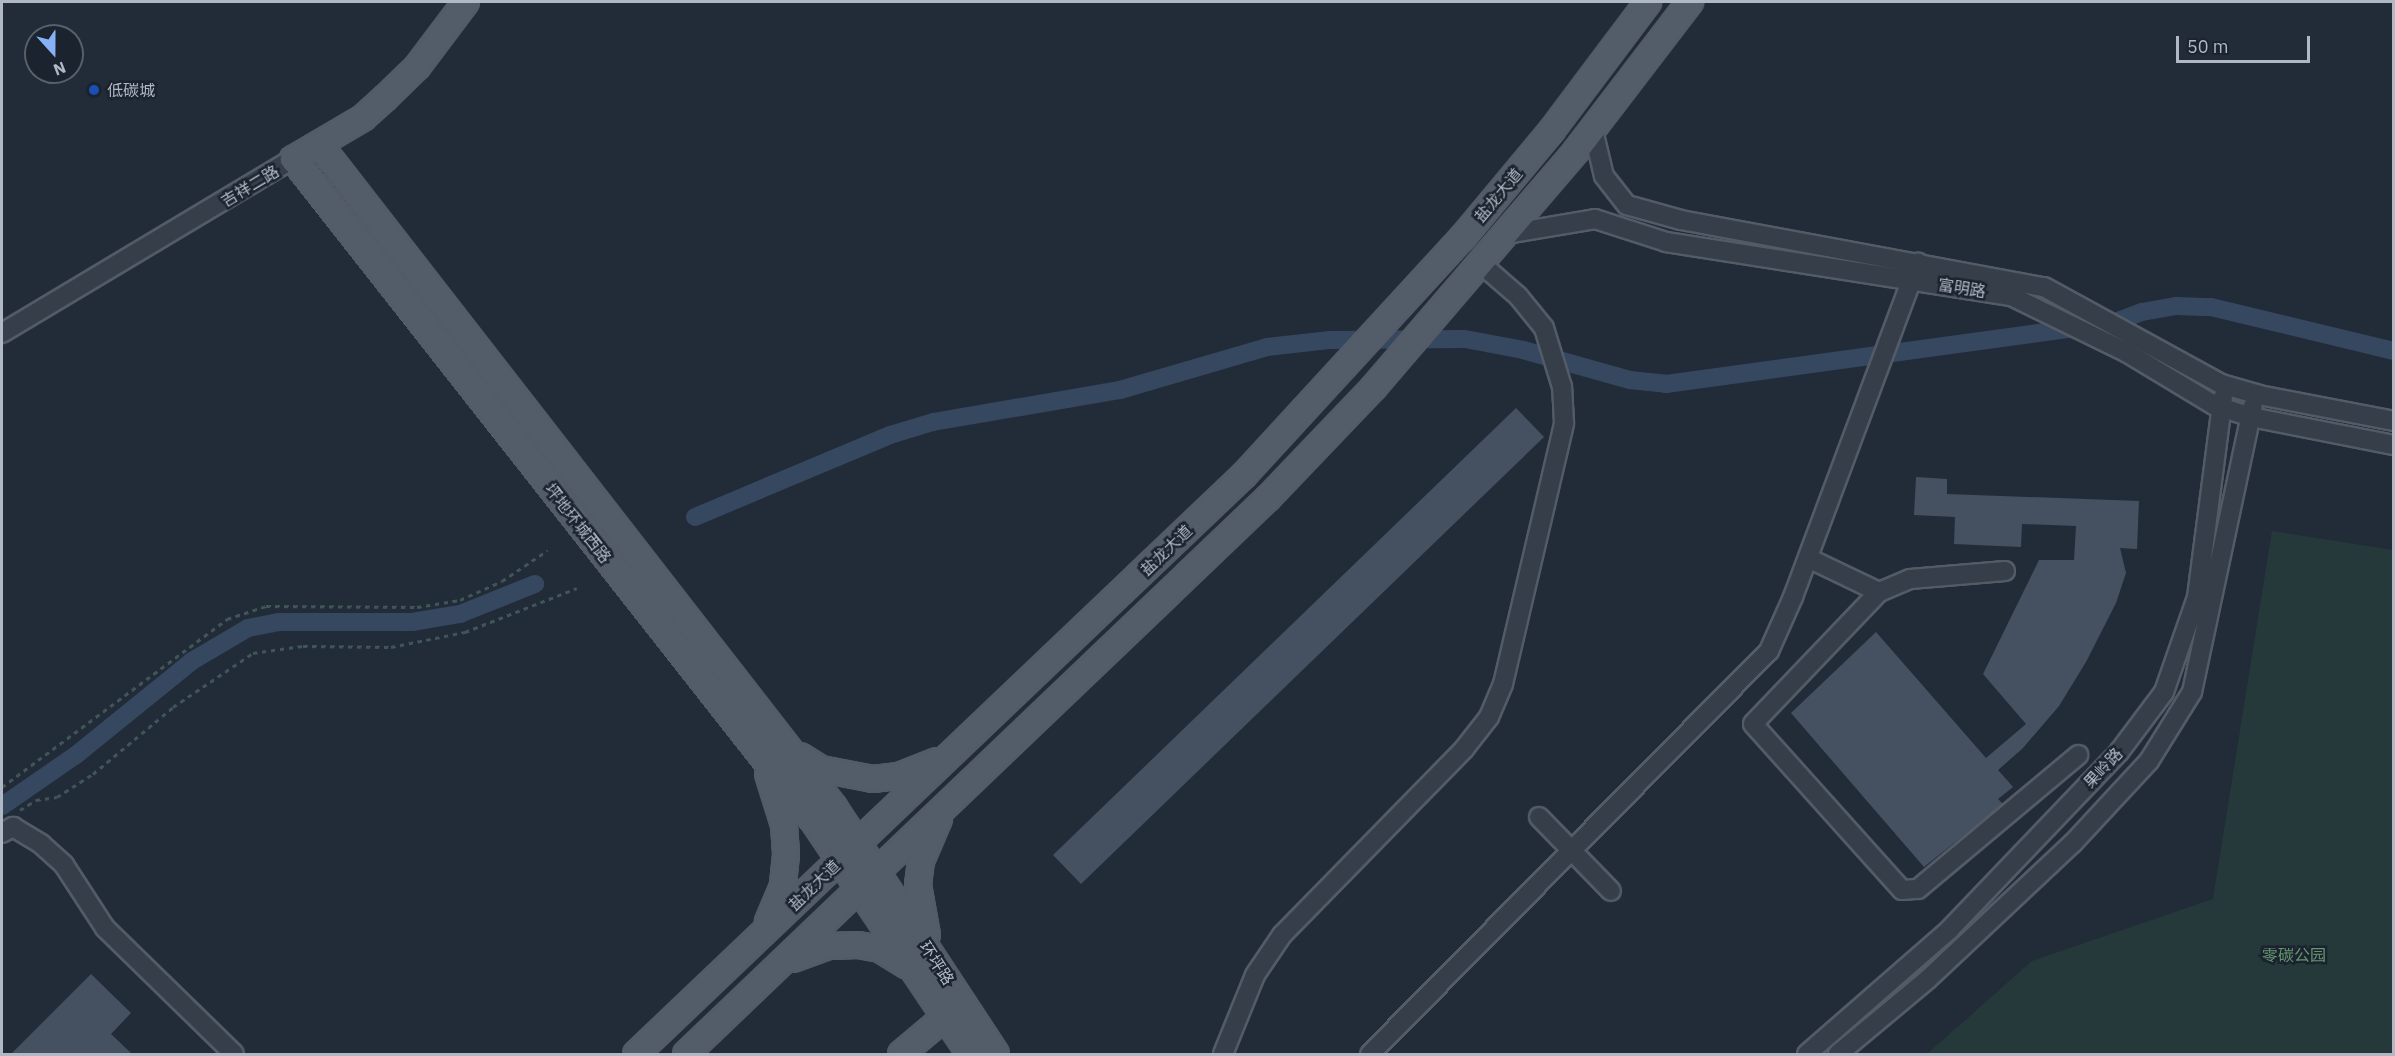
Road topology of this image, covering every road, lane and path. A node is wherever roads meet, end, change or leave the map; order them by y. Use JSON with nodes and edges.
{"nodes":[{"id":1,"x":466,"y":2,"type":"edge"},
{"id":2,"x":1648,"y":2,"type":"edge"},
{"id":3,"x":1690,"y":2,"type":"edge"},
{"id":4,"x":1593,"y":130,"type":"junction"},
{"id":5,"x":319,"y":144,"type":"junction"},
{"id":6,"x":293,"y":159,"type":"junction"},
{"id":7,"x":1507,"y":234,"type":"junction"},
{"id":8,"x":1481,"y":264,"type":"junction"},
{"id":9,"x":1915,"y":272,"type":"junction"},
{"id":10,"x":2,"y":333,"type":"edge"},
{"id":11,"x":2225,"y":385,"type":"junction"},
{"id":12,"x":2255,"y":394,"type":"junction"},
{"id":13,"x":2222,"y":408,"type":"junction"},
{"id":14,"x":2251,"y":417,"type":"junction"},
{"id":15,"x":2394,"y":421,"type":"edge"},
{"id":16,"x":2394,"y":445,"type":"edge"},
{"id":17,"x":548,"y":550,"type":"dead end"},
{"id":18,"x":1808,"y":558,"type":"junction"},
{"id":19,"x":2005,"y":571,"type":"dead end"},
{"id":20,"x":577,"y":588,"type":"dead end"},
{"id":21,"x":1879,"y":592,"type":"junction"},
{"id":22,"x":790,"y":749,"type":"junction"},
{"id":23,"x":957,"y":749,"type":"junction"},
{"id":24,"x":757,"y":750,"type":"junction"},
{"id":25,"x":2078,"y":755,"type":"dead end"},
{"id":26,"x":2,"y":787,"type":"edge"},
{"id":27,"x":948,"y":804,"type":"junction"},
{"id":28,"x":10,"y":816,"type":"dead end"},
{"id":29,"x":1539,"y":817,"type":"dead end"},
{"id":30,"x":2,"y":833,"type":"edge"},
{"id":31,"x":858,"y":843,"type":"junction"},
{"id":32,"x":1572,"y":851,"type":"junction"},
{"id":33,"x":840,"y":861,"type":"junction"},
{"id":34,"x":878,"y":872,"type":"junction"},
{"id":35,"x":860,"y":889,"type":"junction"},
{"id":36,"x":1611,"y":891,"type":"dead end"},
{"id":37,"x":759,"y":937,"type":"junction"},
{"id":38,"x":777,"y":968,"type":"junction"},
{"id":39,"x":928,"y":970,"type":"junction"},
{"id":40,"x":955,"y":1011,"type":"junction"},
{"id":41,"x":234,"y":1054,"type":"edge"},
{"id":42,"x":636,"y":1054,"type":"edge"},
{"id":43,"x":686,"y":1054,"type":"edge"},
{"id":44,"x":901,"y":1054,"type":"edge"},
{"id":45,"x":970,"y":1054,"type":"edge"},
{"id":46,"x":996,"y":1054,"type":"edge"},
{"id":47,"x":1223,"y":1054,"type":"edge"},
{"id":48,"x":1370,"y":1054,"type":"edge"},
{"id":49,"x":1807,"y":1054,"type":"edge"},
{"id":50,"x":1838,"y":1054,"type":"edge"}],
"edges":[{"from":1,"to":5,"type":"main road","name":"吉祥二路"},
{"from":2,"to":23,"type":"main road","name":"盐龙大道"},
{"from":3,"to":4,"type":"main road","name":"盐龙大道"},
{"from":4,"to":7,"type":"main road","name":"盐龙大道"},
{"from":4,"to":9,"type":"street","name":"富明路"},
{"from":5,"to":6,"type":"main road","name":"吉祥二路"},
{"from":5,"to":22,"type":"main road","name":"坪地环城西路"},
{"from":6,"to":10,"type":"street","name":"吉祥二路"},
{"from":6,"to":24,"type":"main road","name":"坪地环城西路"},
{"from":7,"to":8,"type":"main road","name":"盐龙大道"},
{"from":7,"to":9,"type":"street","name":"富明路"},
{"from":8,"to":27,"type":"main road","name":"盐龙大道"},
{"from":8,"to":47,"type":"street"},
{"from":9,"to":11,"type":"street","name":"富明路"},
{"from":9,"to":13,"type":"street","name":"富明路"},
{"from":9,"to":18,"type":"street"},
{"from":11,"to":12,"type":"street","name":"富明路"},
{"from":11,"to":13,"type":"street","name":"果岭路"},
{"from":12,"to":14,"type":"street","name":"果岭路"},
{"from":12,"to":15,"type":"street","name":"富明路"},
{"from":13,"to":14,"type":"street","name":"富明路"},
{"from":13,"to":49,"type":"street","name":"果岭路"},
{"from":14,"to":16,"type":"street","name":"富明路"},
{"from":14,"to":50,"type":"street","name":"果岭路"},
{"from":17,"to":26,"type":"path"},
{"from":18,"to":21,"type":"street"},
{"from":18,"to":32,"type":"street"},
{"from":19,"to":21,"type":"street"},
{"from":20,"to":28,"type":"path"},
{"from":21,"to":25,"type":"street"},
{"from":22,"to":23,"type":"main road"},
{"from":22,"to":31,"type":"main road","name":"坪地环城西路"},
{"from":23,"to":31,"type":"main road","name":"盐龙大道"},
{"from":24,"to":33,"type":"main road","name":"坪地环城西路"},
{"from":24,"to":37,"type":"main road"},
{"from":27,"to":34,"type":"main road","name":"盐龙大道"},
{"from":27,"to":39,"type":"main road"},
{"from":29,"to":32,"type":"street"},
{"from":30,"to":41,"type":"street"},
{"from":31,"to":33,"type":"main road","name":"盐龙大道"},
{"from":31,"to":34,"type":"main road","name":"坪地环城西路"},
{"from":32,"to":36,"type":"street"},
{"from":32,"to":48,"type":"street"},
{"from":33,"to":35,"type":"main road","name":"坪地环城西路"},
{"from":33,"to":37,"type":"main road","name":"盐龙大道"},
{"from":34,"to":35,"type":"main road","name":"盐龙大道"},
{"from":34,"to":39,"type":"main road","name":"环坪路"},
{"from":35,"to":38,"type":"main road","name":"盐龙大道"},
{"from":35,"to":39,"type":"main road","name":"环坪路"},
{"from":37,"to":42,"type":"main road","name":"盐龙大道"},
{"from":38,"to":39,"type":"main road"},
{"from":38,"to":43,"type":"main road","name":"盐龙大道"},
{"from":39,"to":40,"type":"main road","name":"环坪路"},
{"from":40,"to":44,"type":"main road"},
{"from":40,"to":45,"type":"main road","name":"环坪路"},
{"from":40,"to":46,"type":"main road","name":"环坪路"}]}
